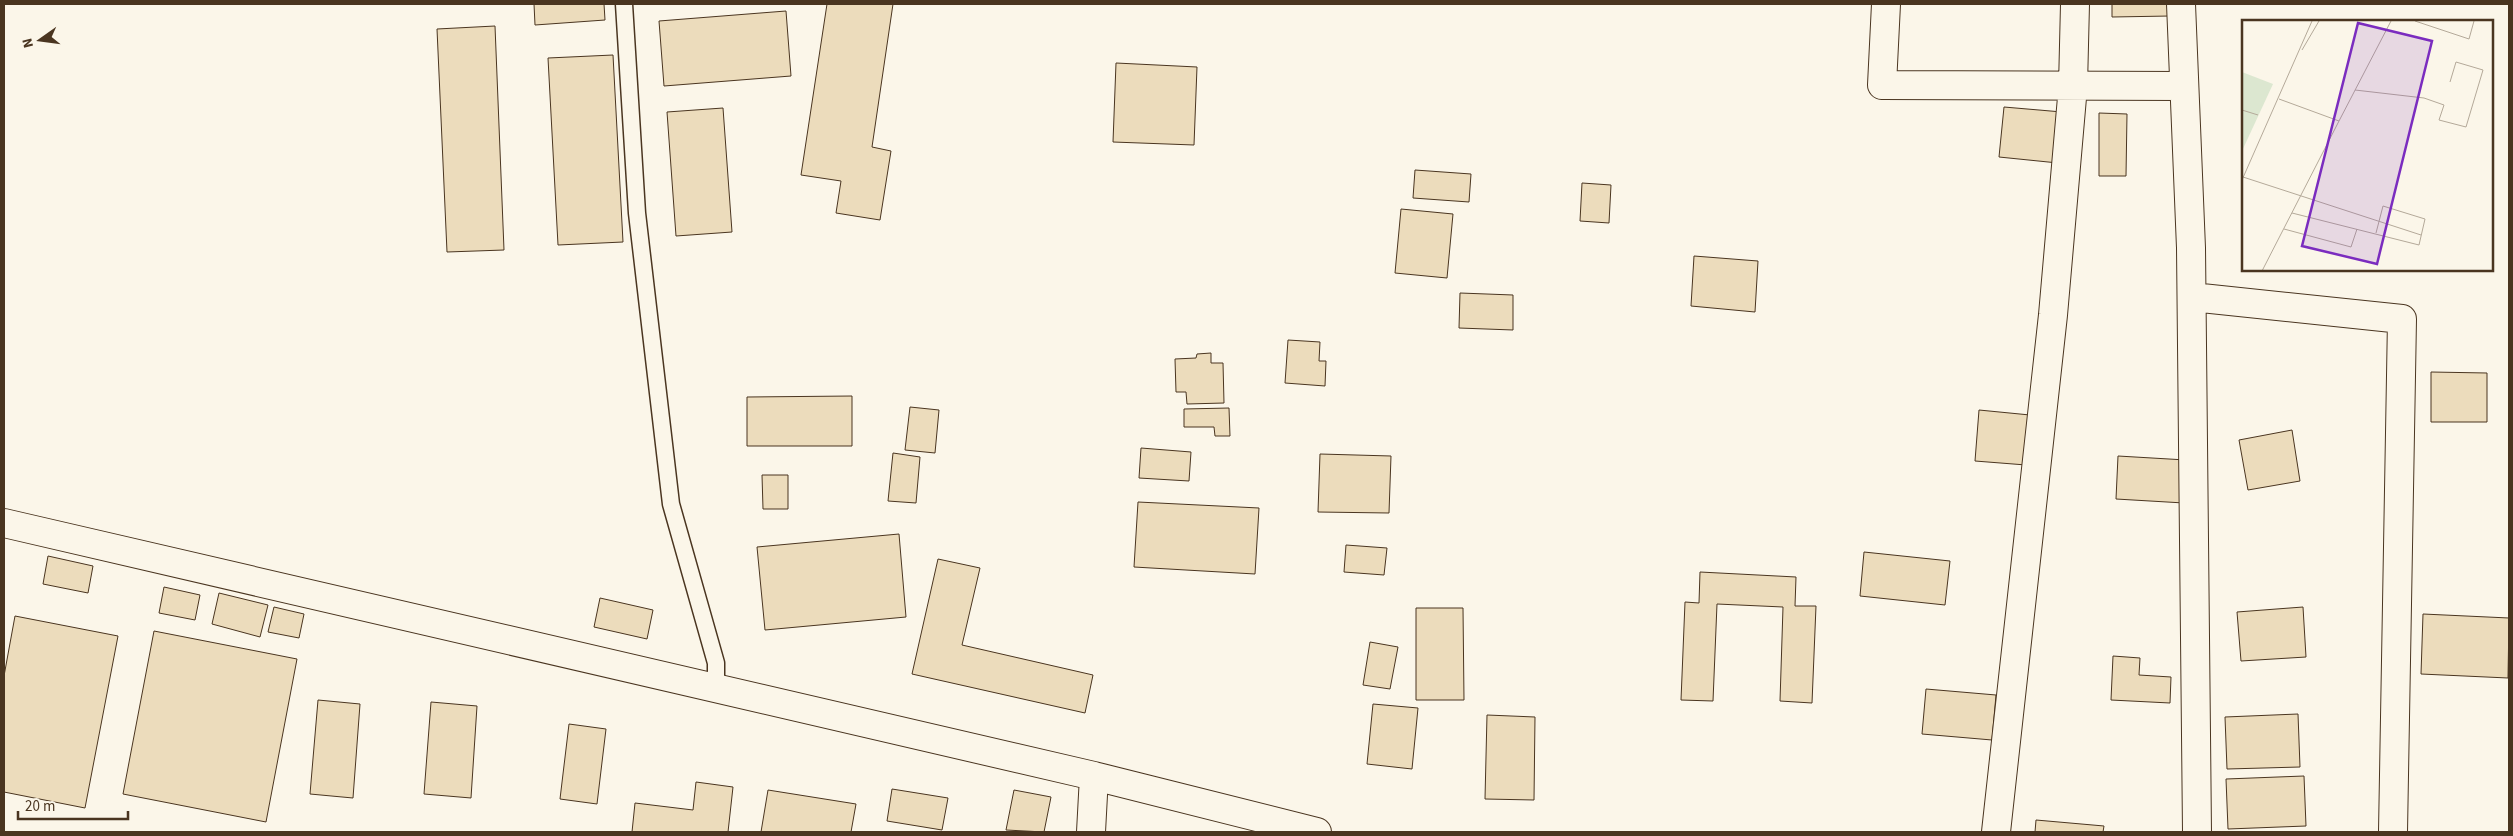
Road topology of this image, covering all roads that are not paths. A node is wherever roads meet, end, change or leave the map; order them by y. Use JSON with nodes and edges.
{"nodes":[{"id":1,"x":624,"y":4,"type":"edge"},
{"id":2,"x":1886,"y":4,"type":"edge"},
{"id":3,"x":2075,"y":4,"type":"edge"},
{"id":4,"x":2181,"y":4,"type":"edge"},
{"id":5,"x":2073,"y":86,"type":"junction"},
{"id":6,"x":2183,"y":86,"type":"junction"},
{"id":7,"x":2192,"y":297,"type":"junction"},
{"id":8,"x":4,"y":523,"type":"edge"},
{"id":9,"x":716,"y":690,"type":"junction"},
{"id":10,"x":1094,"y":776,"type":"junction"},
{"id":11,"x":1091,"y":832,"type":"edge"},
{"id":12,"x":1318,"y":832,"type":"edge"},
{"id":13,"x":1996,"y":832,"type":"edge"},
{"id":14,"x":2197,"y":832,"type":"edge"},
{"id":15,"x":2393,"y":832,"type":"edge"}],
"edges":[{"from":1,"to":9,"type":"lane"},
{"from":2,"to":5,"type":"street"},
{"from":3,"to":5,"type":"street"},
{"from":4,"to":6,"type":"street"},
{"from":5,"to":6,"type":"street"},
{"from":5,"to":13,"type":"street"},
{"from":6,"to":7,"type":"street"},
{"from":7,"to":14,"type":"street"},
{"from":7,"to":15,"type":"street"},
{"from":8,"to":9,"type":"street"},
{"from":9,"to":10,"type":"street"},
{"from":10,"to":11,"type":"street"},
{"from":10,"to":12,"type":"street"}]}
